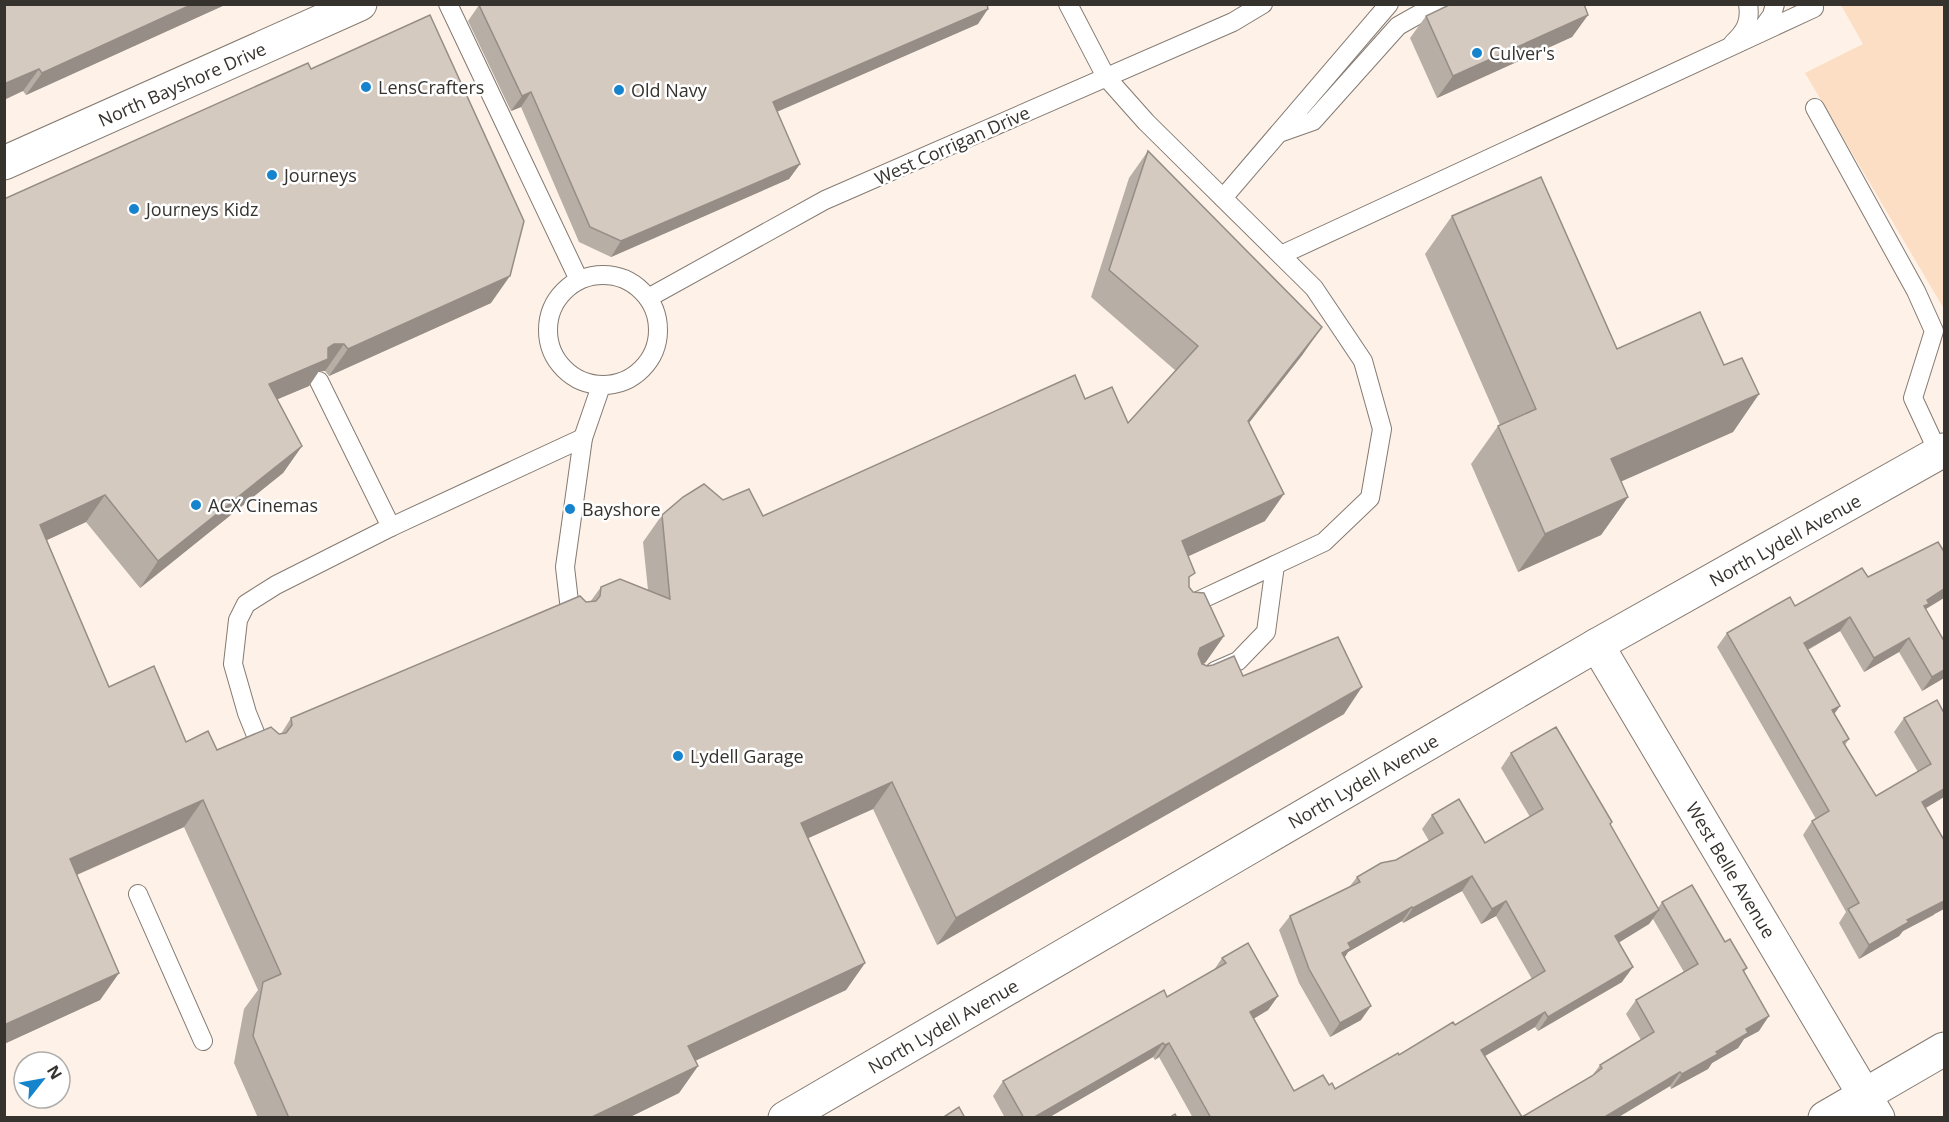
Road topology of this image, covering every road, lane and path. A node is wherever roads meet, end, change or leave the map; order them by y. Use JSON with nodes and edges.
{"nodes":[{"id":1,"x":360,"y":4,"type":"edge"},
{"id":2,"x":448,"y":4,"type":"edge"},
{"id":3,"x":1068,"y":4,"type":"edge"},
{"id":4,"x":1263,"y":4,"type":"edge"},
{"id":5,"x":1389,"y":4,"type":"edge"},
{"id":6,"x":1437,"y":4,"type":"edge"},
{"id":7,"x":1748,"y":4,"type":"edge"},
{"id":8,"x":1775,"y":4,"type":"edge"},
{"id":9,"x":1812,"y":4,"type":"edge"},
{"id":10,"x":1758,"y":34,"type":"junction"},
{"id":11,"x":1727,"y":48,"type":"junction"},
{"id":12,"x":1106,"y":77,"type":"junction"},
{"id":13,"x":1815,"y":108,"type":"dead end"},
{"id":14,"x":1278,"y":134,"type":"junction"},
{"id":15,"x":4,"y":163,"type":"edge"},
{"id":16,"x":1223,"y":198,"type":"junction"},
{"id":17,"x":1281,"y":255,"type":"junction"},
{"id":18,"x":579,"y":280,"type":"junction"},
{"id":19,"x":648,"y":298,"type":"junction"},
{"id":20,"x":319,"y":381,"type":"edge"},
{"id":21,"x":601,"y":386,"type":"junction"},
{"id":22,"x":583,"y":438,"type":"junction"},
{"id":23,"x":1942,"y":452,"type":"edge"},
{"id":24,"x":391,"y":527,"type":"junction"},
{"id":25,"x":1275,"y":565,"type":"junction"},
{"id":26,"x":1180,"y":610,"type":"edge"},
{"id":27,"x":571,"y":619,"type":"edge"},
{"id":28,"x":1597,"y":645,"type":"junction"},
{"id":29,"x":1199,"y":678,"type":"edge"},
{"id":30,"x":262,"y":750,"type":"edge"},
{"id":31,"x":138,"y":894,"type":"dead end"},
{"id":32,"x":203,"y":1041,"type":"dead end"},
{"id":33,"x":1944,"y":1049,"type":"edge"},
{"id":34,"x":1872,"y":1106,"type":"edge"},
{"id":35,"x":785,"y":1118,"type":"edge"},
{"id":36,"x":1825,"y":1118,"type":"edge"}],
"edges":[{"from":1,"to":15,"type":"street","name":"North Bayshore Drive"},
{"from":2,"to":18,"type":"lane"},
{"from":3,"to":12,"type":"lane"},
{"from":4,"to":12,"type":"lane","name":"West Corrigan Drive"},
{"from":5,"to":14,"type":"lane"},
{"from":6,"to":14,"type":"lane"},
{"from":7,"to":11,"type":"lane"},
{"from":8,"to":10,"type":"lane"},
{"from":9,"to":10,"type":"lane"},
{"from":10,"to":11,"type":"lane"},
{"from":11,"to":17,"type":"lane"},
{"from":12,"to":16,"type":"lane"},
{"from":12,"to":19,"type":"lane","name":"West Corrigan Drive"},
{"from":13,"to":23,"type":"lane"},
{"from":14,"to":16,"type":"lane"},
{"from":16,"to":17,"type":"lane"},
{"from":17,"to":25,"type":"lane"},
{"from":18,"to":19,"type":"lane"},
{"from":18,"to":21,"type":"lane"},
{"from":19,"to":21,"type":"lane"},
{"from":20,"to":24,"type":"lane"},
{"from":21,"to":22,"type":"lane"},
{"from":22,"to":24,"type":"lane"},
{"from":22,"to":27,"type":"lane"},
{"from":23,"to":28,"type":"street","name":"North Lydell Avenue"},
{"from":24,"to":30,"type":"lane"},
{"from":25,"to":26,"type":"lane"},
{"from":25,"to":29,"type":"lane"},
{"from":28,"to":34,"type":"street","name":"West Belle Avenue"},
{"from":28,"to":35,"type":"street","name":"North Lydell Avenue"},
{"from":31,"to":32,"type":"lane"},
{"from":33,"to":34,"type":"street"},
{"from":34,"to":36,"type":"street"}]}
